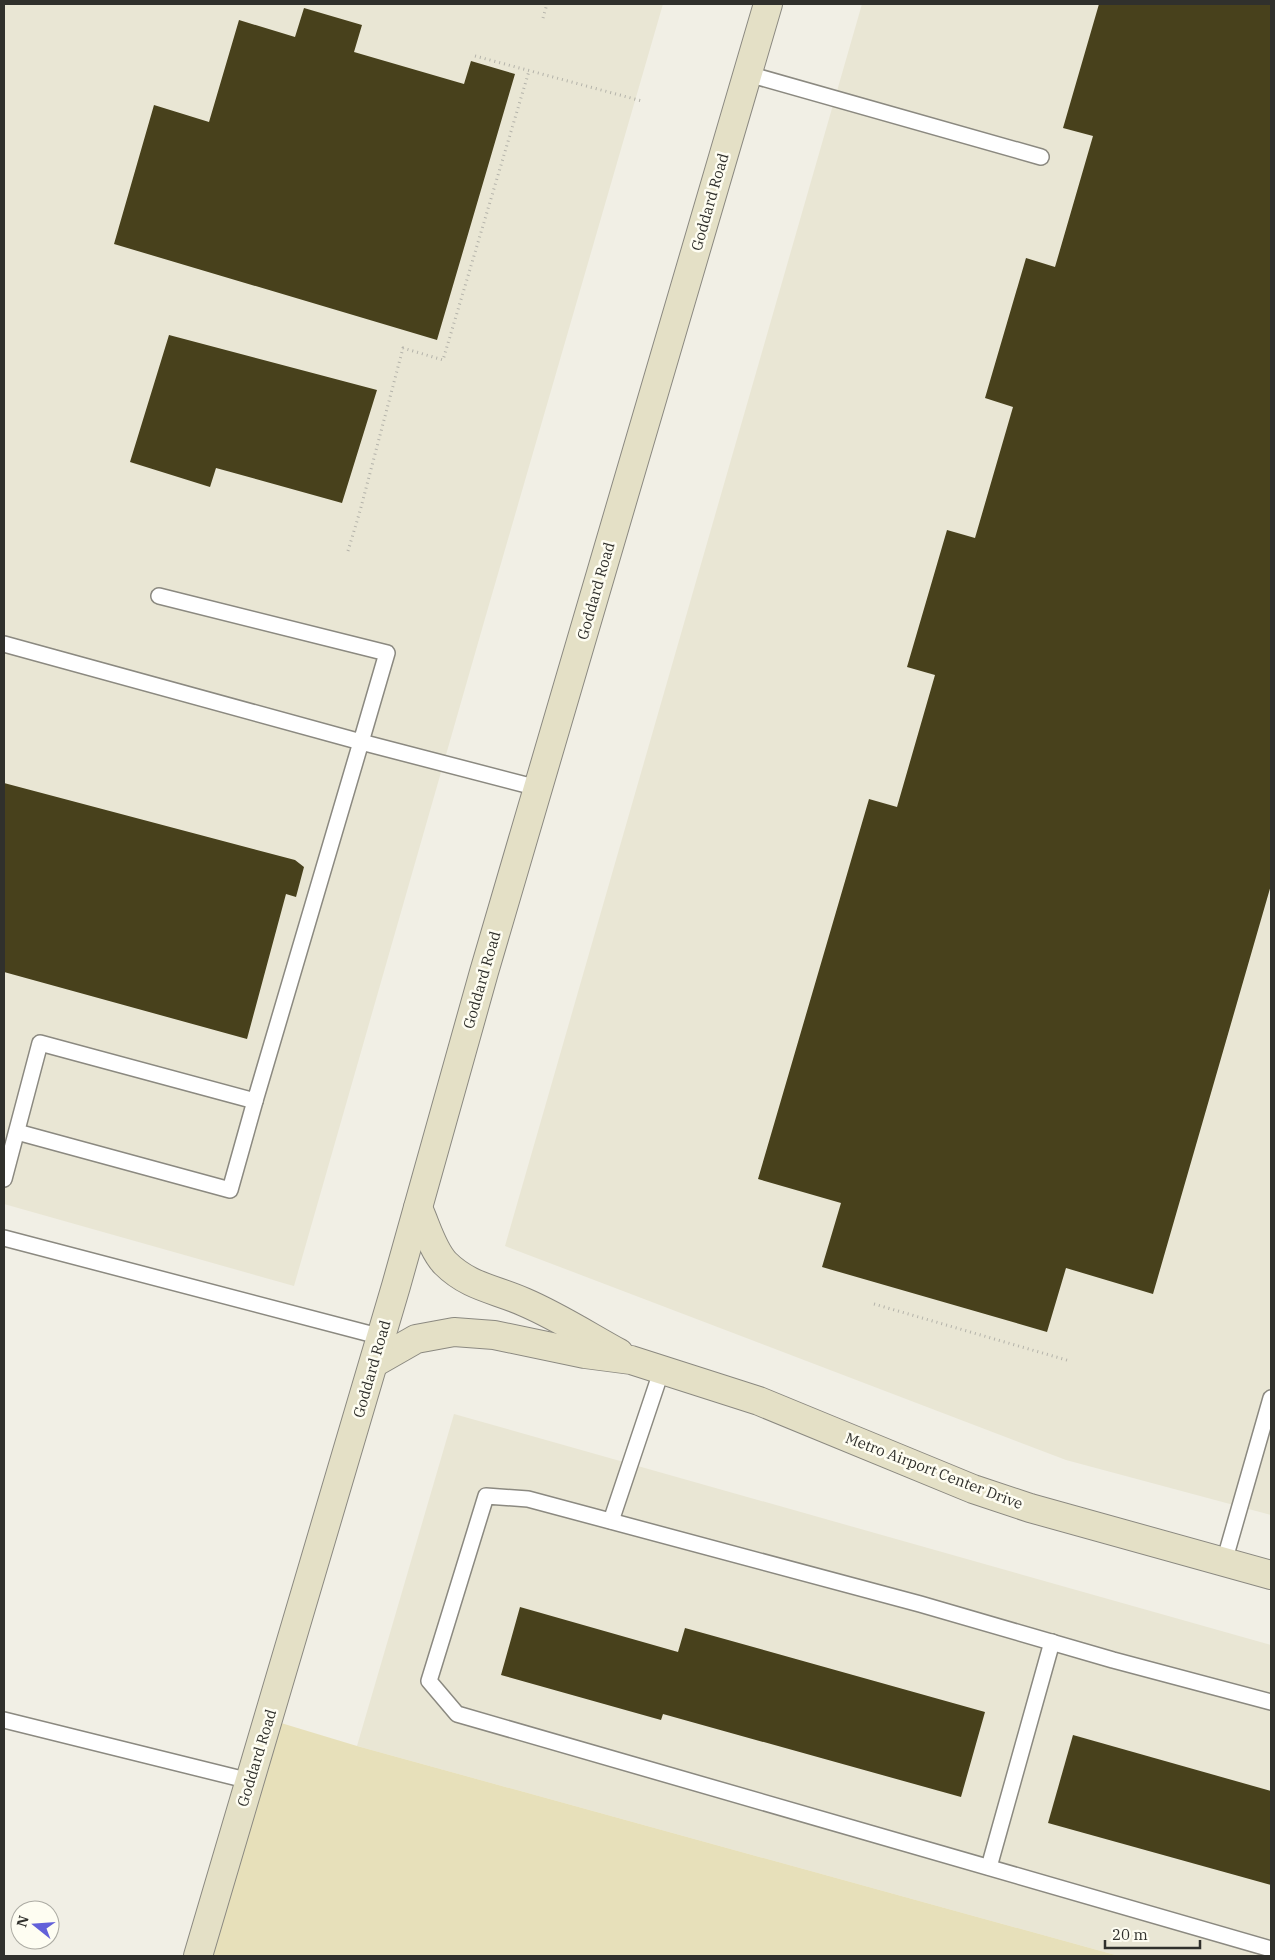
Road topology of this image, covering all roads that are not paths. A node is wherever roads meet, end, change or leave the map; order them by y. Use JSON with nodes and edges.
{"nodes":[{"id":1,"x":768,"y":4,"type":"edge"},
{"id":2,"x":748,"y":74,"type":"junction"},
{"id":3,"x":1041,"y":157,"type":"dead end"},
{"id":4,"x":159,"y":596,"type":"dead end"},
{"id":5,"x":4,"y":644,"type":"edge"},
{"id":6,"x":362,"y":742,"type":"junction"},
{"id":7,"x":538,"y":788,"type":"junction"},
{"id":8,"x":255,"y":1101,"type":"junction"},
{"id":9,"x":17,"y":1132,"type":"junction"},
{"id":10,"x":4,"y":1179,"type":"edge"},
{"id":11,"x":418,"y":1208,"type":"junction"},
{"id":12,"x":4,"y":1238,"type":"edge"},
{"id":13,"x":382,"y":1336,"type":"junction"},
{"id":14,"x":631,"y":1360,"type":"junction"},
{"id":15,"x":374,"y":1363,"type":"junction"},
{"id":16,"x":662,"y":1369,"type":"junction"},
{"id":17,"x":1271,"y":1398,"type":"edge"},
{"id":18,"x":610,"y":1522,"type":"junction"},
{"id":19,"x":1224,"y":1562,"type":"junction"},
{"id":20,"x":1271,"y":1576,"type":"edge"},
{"id":21,"x":1052,"y":1642,"type":"junction"},
{"id":22,"x":1271,"y":1702,"type":"edge"},
{"id":23,"x":4,"y":1720,"type":"edge"},
{"id":24,"x":250,"y":1781,"type":"junction"},
{"id":25,"x":989,"y":1867,"type":"junction"},
{"id":26,"x":1271,"y":1949,"type":"edge"},
{"id":27,"x":198,"y":1956,"type":"edge"}],
"edges":[{"from":1,"to":2,"type":"main road","name":"Goddard Road"},
{"from":2,"to":3,"type":"lane"},
{"from":2,"to":7,"type":"main road","name":"Goddard Road"},
{"from":4,"to":6,"type":"lane"},
{"from":5,"to":6,"type":"lane"},
{"from":6,"to":7,"type":"lane"},
{"from":6,"to":8,"type":"lane"},
{"from":7,"to":11,"type":"main road","name":"Goddard Road"},
{"from":8,"to":9,"type":"lane"},
{"from":8,"to":9,"type":"lane"},
{"from":9,"to":10,"type":"lane"},
{"from":11,"to":13,"type":"main road","name":"Goddard Road"},
{"from":11,"to":14,"type":"main road","name":"Metro Airport Center Drive"},
{"from":12,"to":13,"type":"lane"},
{"from":13,"to":15,"type":"main road","name":"Goddard Road"},
{"from":14,"to":15,"type":"main road","name":"Metro Airport Center Drive"},
{"from":14,"to":16,"type":"main road","name":"Metro Airport Center Drive"},
{"from":15,"to":24,"type":"main road","name":"Goddard Road"},
{"from":16,"to":18,"type":"lane"},
{"from":16,"to":19,"type":"main road","name":"Metro Airport Center Drive"},
{"from":17,"to":19,"type":"lane"},
{"from":18,"to":21,"type":"lane"},
{"from":18,"to":25,"type":"lane"},
{"from":19,"to":20,"type":"main road","name":"Metro Airport Center Drive"},
{"from":21,"to":22,"type":"lane"},
{"from":21,"to":25,"type":"lane"},
{"from":23,"to":24,"type":"lane"},
{"from":24,"to":27,"type":"main road","name":"Goddard Road"},
{"from":25,"to":26,"type":"lane"}]}
